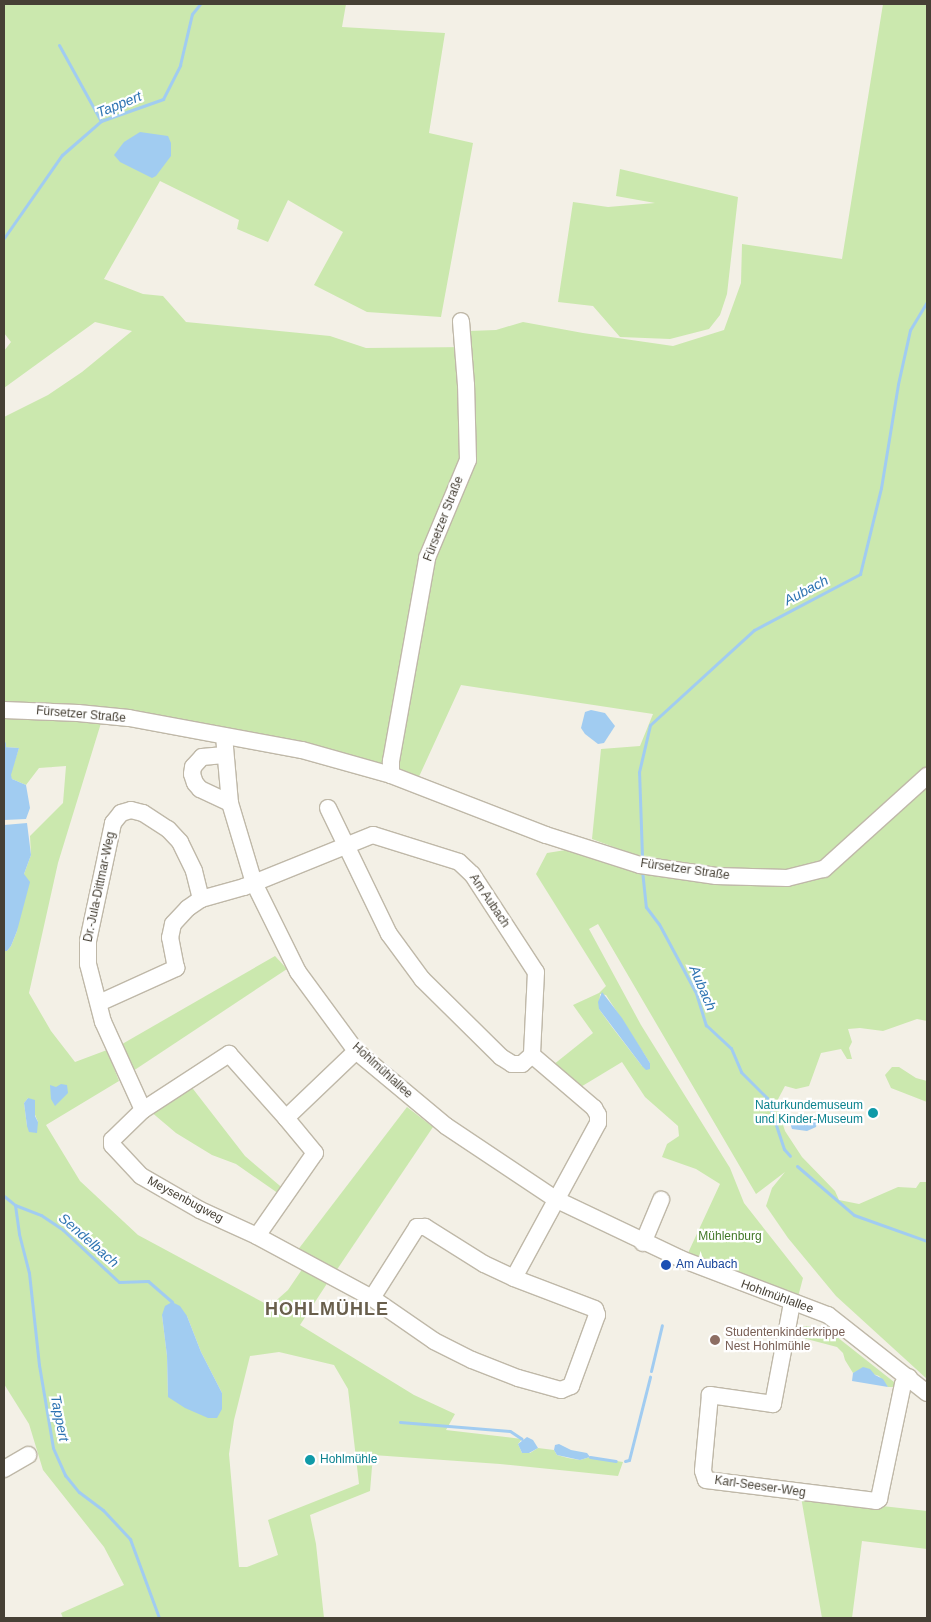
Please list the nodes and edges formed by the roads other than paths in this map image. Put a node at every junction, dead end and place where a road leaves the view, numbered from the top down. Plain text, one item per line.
1 (461, 322) dead end
2 (4, 710) edge
3 (224, 736) junction
4 (224, 755) junction
5 (390, 776) junction
6 (927, 776) edge
7 (230, 803) junction
8 (328, 808) dead end
9 (346, 846) junction
10 (254, 883) junction
11 (201, 899) junction
12 (99, 1003) junction
13 (356, 1051) junction
14 (532, 1055) junction
15 (143, 1110) junction
16 (286, 1118) junction
17 (557, 1200) junction
18 (661, 1200) dead end
19 (257, 1236) junction
20 (643, 1243) junction
21 (514, 1278) junction
22 (372, 1298) junction
23 (792, 1303) junction
24 (908, 1377) junction
25 (927, 1393) edge
26 (28, 1455) dead end
27 (4, 1469) edge

1 - 5 street, Fürsetzer Straße
2 - 3 street, Fürsetzer Straße
3 - 4 street, Hohlmühlallee
3 - 5 street, Fürsetzer Straße
4 - 7 street, Hohlmühlallee
4 - 7 street
5 - 6 street, Fürsetzer Straße
7 - 10 street, Hohlmühlallee
8 - 9 street
9 - 10 street, Am Aubach
9 - 14 street
9 - 14 street, Am Aubach
10 - 11 street
10 - 13 street, Hohlmühlallee
11 - 12 street
11 - 12 street, Dr.-Jula-Dittmar-Weg
12 - 15 street, Dr.-Jula-Dittmar-Weg
13 - 16 street
13 - 17 street, Hohlmühlallee
14 - 17 street
15 - 16 street, Meysenbugweg
15 - 19 street, Meysenbugweg
16 - 19 street, Meysenbugweg
17 - 20 street, Hohlmühlallee
17 - 21 street
18 - 20 street
19 - 22 street, Meysenbugweg
20 - 23 street, Hohlmühlallee
21 - 22 street
21 - 22 street, Meysenbugweg
23 - 24 street, Hohlmühlallee
23 - 24 street, Karl-Seeser-Weg
24 - 25 street, Hohlmühlallee
26 - 27 street

